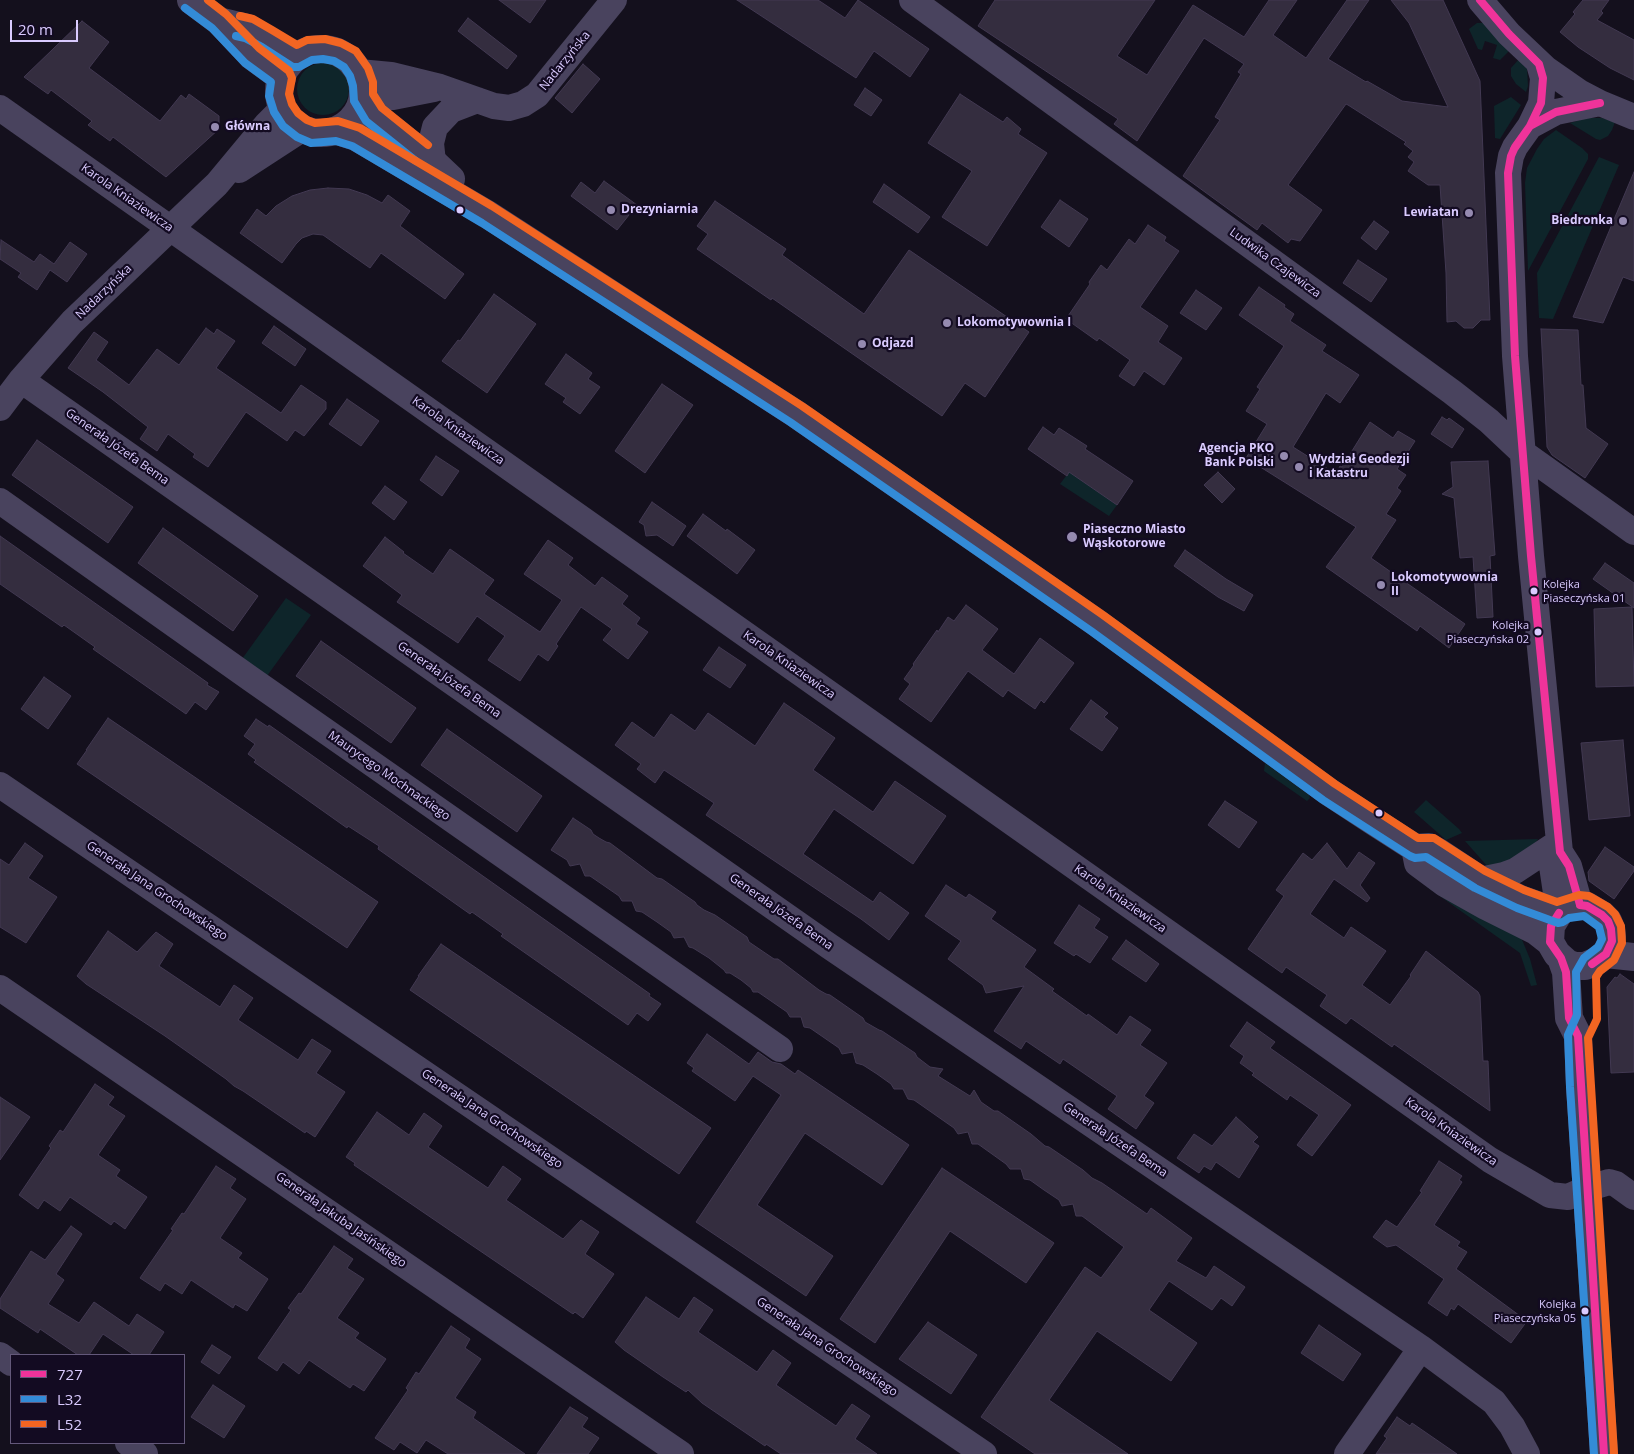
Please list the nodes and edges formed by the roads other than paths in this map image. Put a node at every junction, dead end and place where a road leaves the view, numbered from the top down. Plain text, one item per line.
1 (191, 0) edge
2 (614, 0) edge
3 (912, 0) edge
4 (1480, 0) edge
5 (1539, 64) junction
6 (289, 67) junction
7 (361, 85) junction
8 (477, 100) junction
9 (1600, 103) junction
10 (0, 108) edge
11 (283, 108) junction
12 (1634, 118) edge
13 (1530, 126) junction
14 (302, 129) junction
15 (337, 131) junction
16 (433, 162) junction
17 (217, 184) junction
18 (487, 214) junction
19 (170, 228) junction
20 (21, 380) junction
21 (0, 408) edge
22 (1522, 452) junction
23 (0, 501) edge
24 (1634, 532) edge
25 (0, 785) edge
26 (1559, 847) junction
27 (1415, 848) junction
28 (1480, 880) junction
29 (1569, 909) junction
30 (1611, 946) edge
31 (1556, 950) junction
32 (1634, 957) edge
33 (0, 988) edge
34 (1578, 1036) junction
35 (780, 1049) dead end
36 (1586, 1189) junction
37 (1634, 1197) edge
38 (1421, 1348) junction
39 (130, 1444) edge
40 (145, 1454) edge
41 (681, 1454) edge
42 (984, 1454) edge
43 (1348, 1454) edge
44 (1527, 1454) edge
45 (1604, 1454) edge

1 - 6 street
2 - 8 street, Nadarzyńska
3 - 22 street, Ludwika Czajewicza
4 - 5 street
5 - 9 street
5 - 13 street
6 - 7 street
6 - 11 street
7 - 8 street, Nadarzyńska
7 - 15 street
7 - 16 street
8 - 16 street
9 - 12 street
9 - 13 street
10 - 19 street, Karola Kniaziewicza
11 - 14 street
11 - 17 street, Nadarzyńska
13 - 22 street
14 - 15 street
14 - 17 street, Nadarzyńska
15 - 18 street
16 - 18 street
17 - 19 street, Nadarzyńska
18 - 27 street
19 - 20 street, Nadarzyńska
19 - 36 street, Karola Kniaziewicza
20 - 21 street, Nadarzyńska
20 - 38 street, Generała Józefa Bema
22 - 24 street, Ludwika Czajewicza
22 - 26 street
23 - 35 street, Maurycego Mochnackiego
25 - 42 street, Generała Jana Grochowskiego
26 - 28 street
26 - 29 street
27 - 28 street
27 - 31 street
28 - 29 street
29 - 30 street
29 - 31 street
30 - 31 street
30 - 32 street
30 - 34 street
31 - 34 street
33 - 41 street, Generała Jakuba Jasińskiego
34 - 36 street
36 - 37 street, Karola Kniaziewicza
36 - 45 street
38 - 43 street
38 - 44 street, Generała Józefa Bema
39 - 40 street

